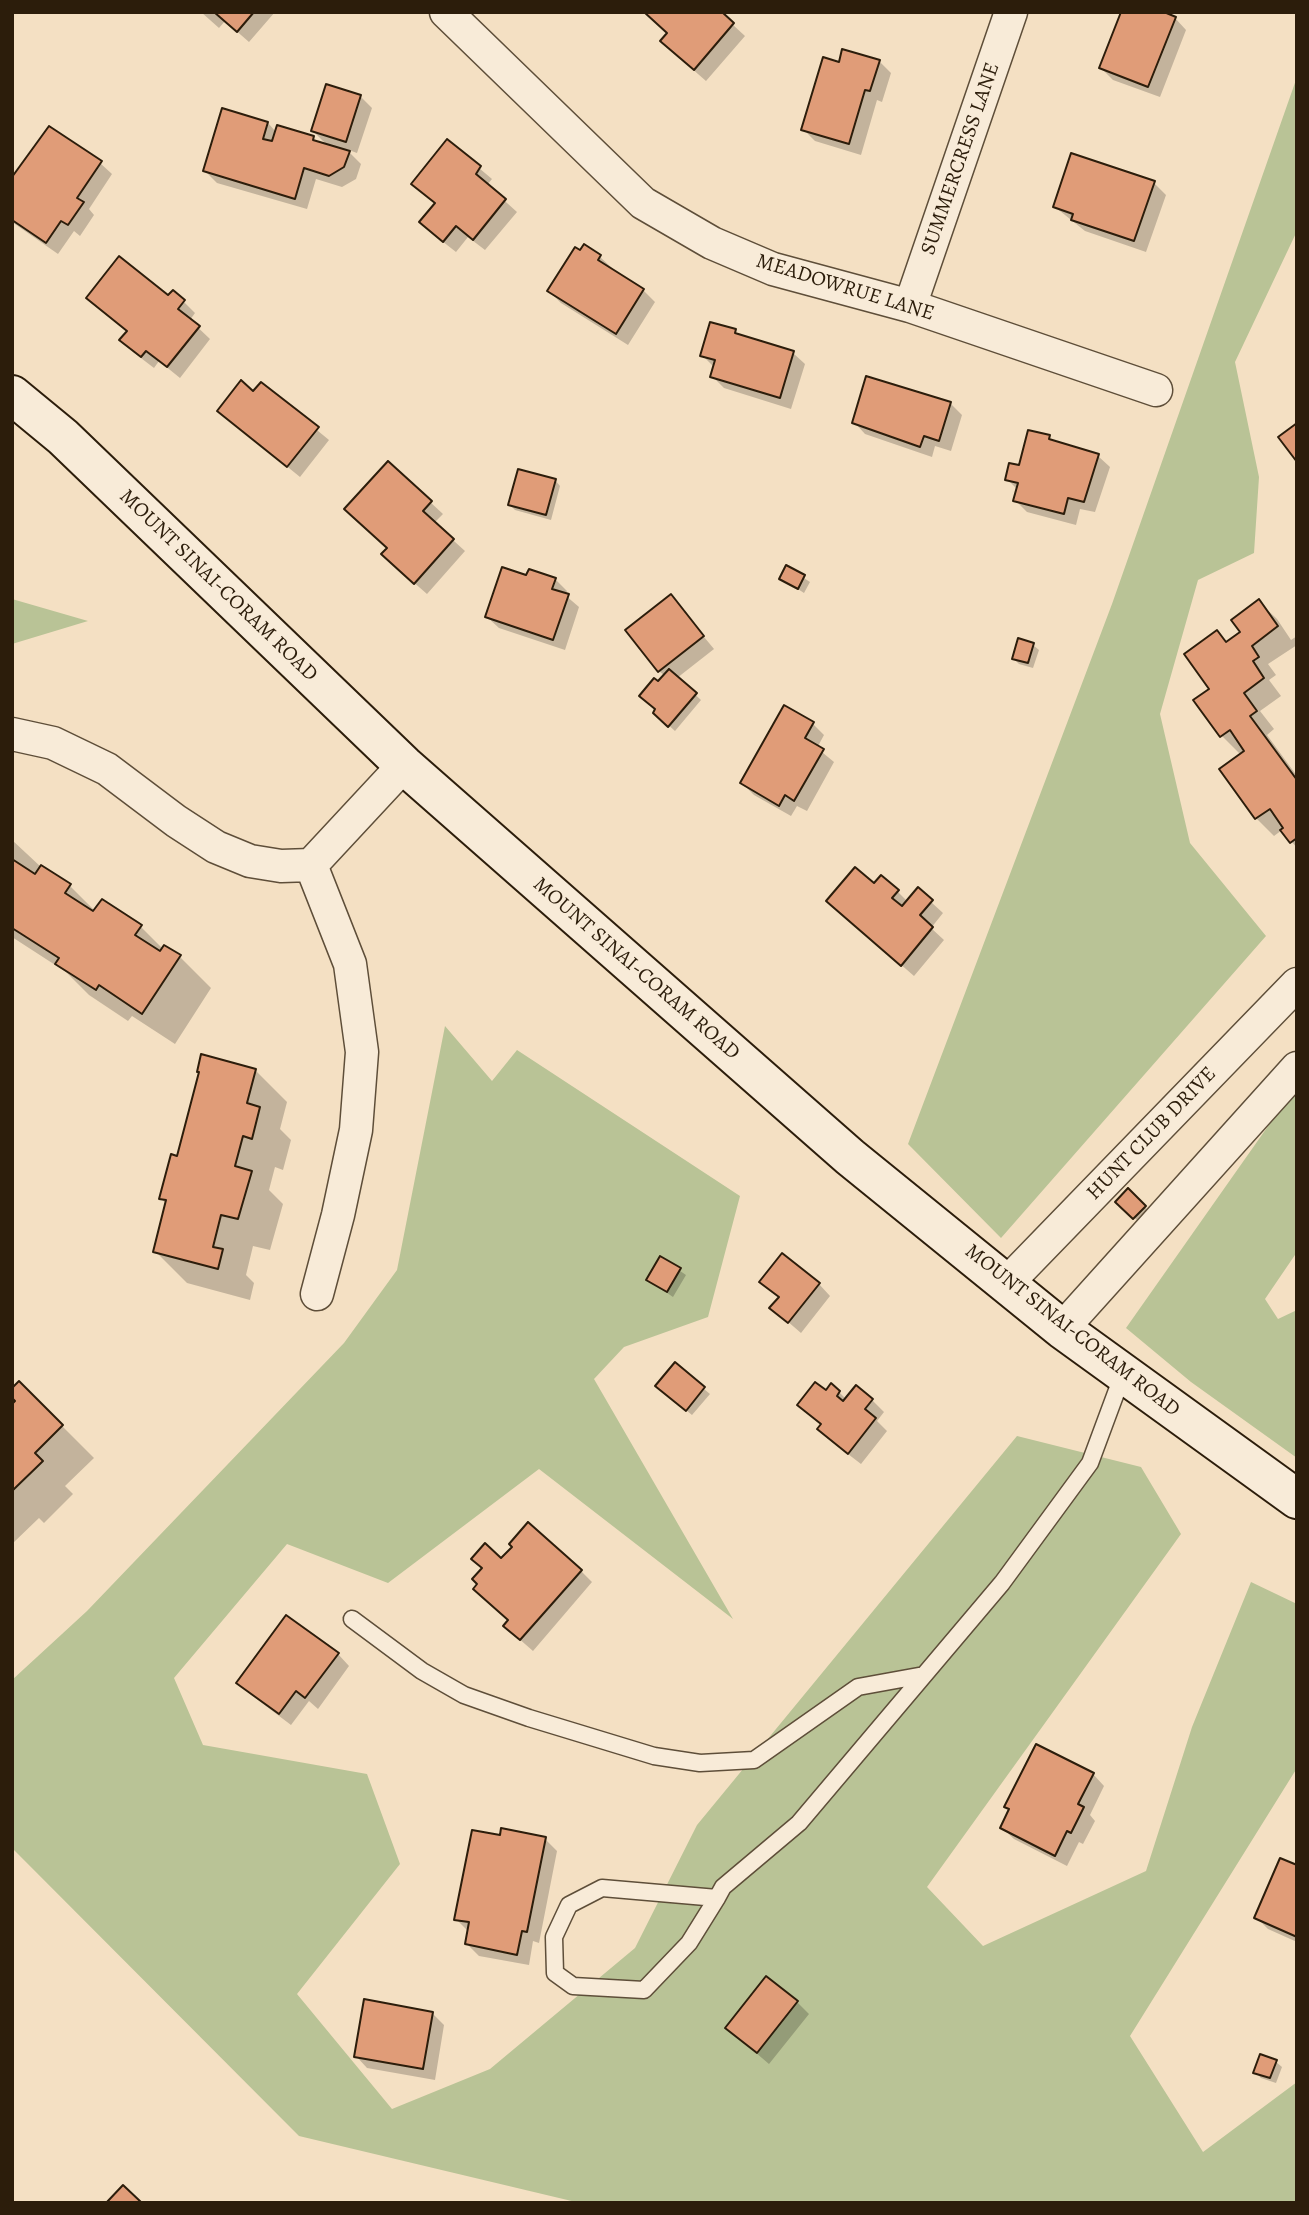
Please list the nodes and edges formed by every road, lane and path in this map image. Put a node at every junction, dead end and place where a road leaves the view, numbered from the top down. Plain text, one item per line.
1 (446, 12) edge
2 (1011, 12) edge
3 (910, 306) junction
4 (1156, 390) dead end
5 (12, 395) edge
6 (12, 734) edge
7 (404, 765) junction
8 (311, 865) junction
9 (1297, 984) edge
10 (1297, 1068) edge
11 (1007, 1283) junction
12 (317, 1294) dead end
13 (1062, 1329) junction
14 (1123, 1374) junction
15 (1297, 1499) edge
16 (352, 1619) dead end
17 (924, 1675) junction
18 (717, 1898) junction

1 - 3 street, MEADOWRUE LANE
2 - 3 street, SUMMERCRESS LANE
3 - 4 street, MEADOWRUE LANE
5 - 7 main road, MOUNT SINAI-CORAM ROAD
6 - 8 street
7 - 8 street
7 - 11 main road, MOUNT SINAI-CORAM ROAD
8 - 12 street
9 - 11 street, HUNT CLUB DRIVE
10 - 13 street
11 - 13 main road, MOUNT SINAI-CORAM ROAD
13 - 14 main road, MOUNT SINAI-CORAM ROAD
14 - 15 main road, MOUNT SINAI-CORAM ROAD
14 - 17 lane
16 - 17 lane
17 - 18 lane
18 - 18 lane

